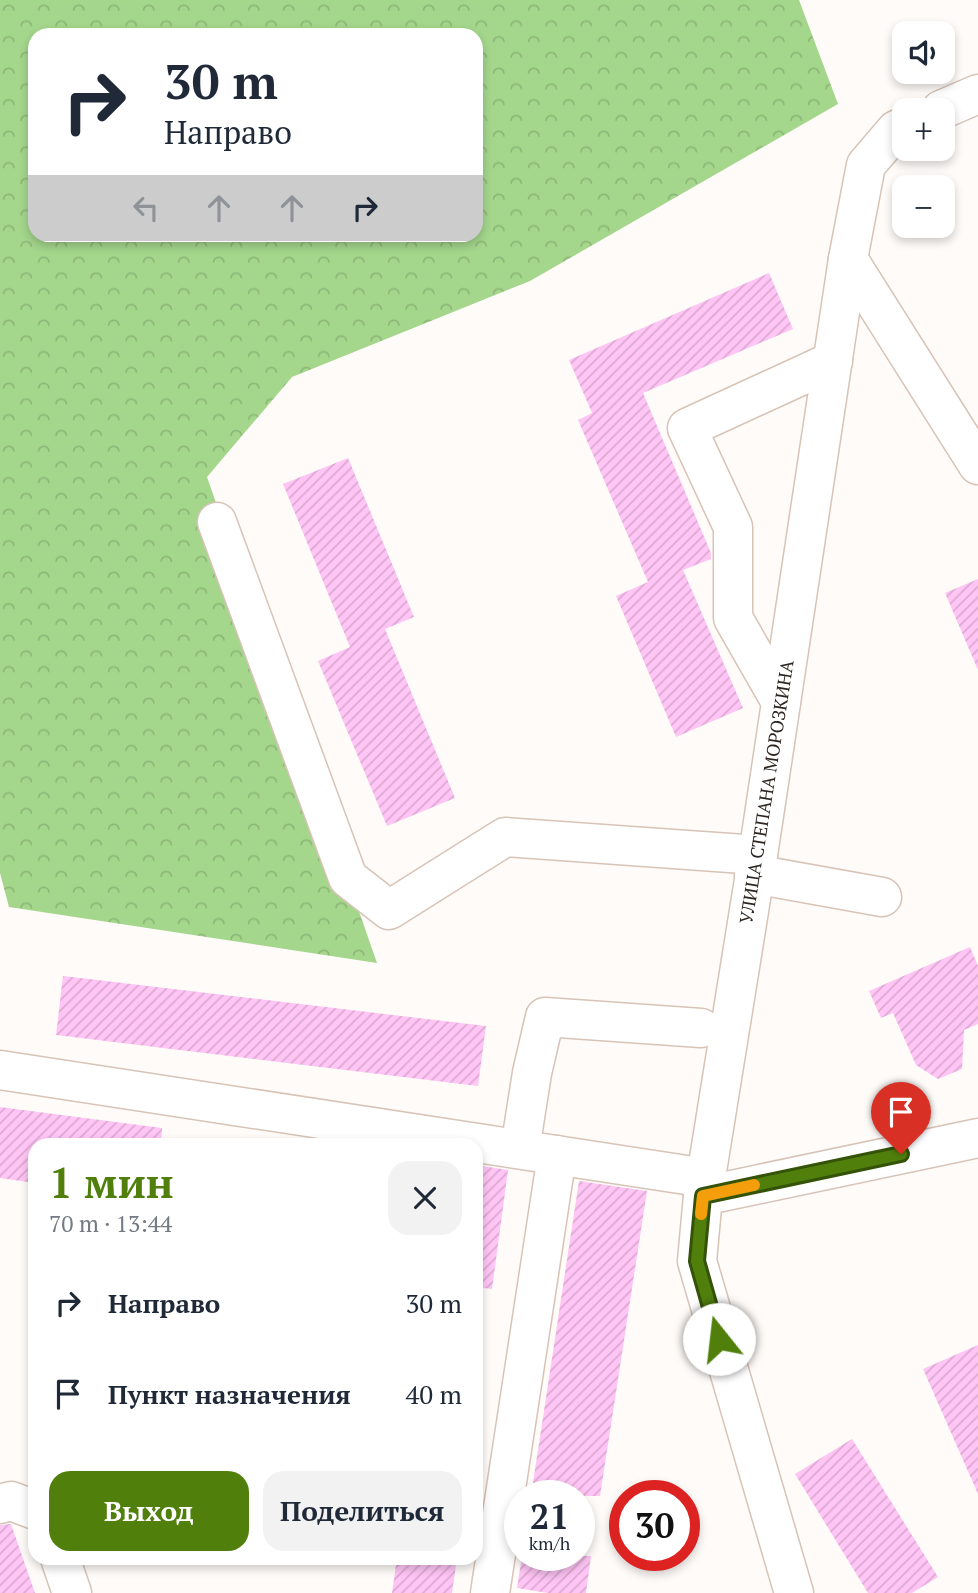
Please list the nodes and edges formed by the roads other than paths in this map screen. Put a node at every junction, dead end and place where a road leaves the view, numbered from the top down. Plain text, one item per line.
1 (976, 78) edge
2 (954, 98) edge
3 (892, 135) edge
4 (848, 259) junction
5 (832, 361) junction
6 (978, 465) edge
7 (217, 523) dead end
8 (781, 702) junction
9 (756, 864) junction
10 (882, 897) dead end
11 (701, 1028) dead end
12 (0, 1070) edge
13 (446, 1138) edge
14 (978, 1138) edge
15 (483, 1144) edge
16 (538, 1152) junction
17 (704, 1187) junction
18 (0, 1503) edge
19 (28, 1507) edge
20 (62, 1565) edge
21 (72, 1593) edge
22 (490, 1593) edge
23 (794, 1593) edge

1 - 2 street
3 - 4 street, УЛИЦА СТЕПАНА МОРОЗКИНА
4 - 5 street, УЛИЦА СТЕПАНА МОРОЗКИНА
4 - 6 street
5 - 8 street, УЛИЦА СТЕПАНА МОРОЗКИНА
5 - 8 street
7 - 9 street
8 - 9 street, УЛИЦА СТЕПАНА МОРОЗКИНА
9 - 10 street
9 - 17 street, УЛИЦА СТЕПАНА МОРОЗКИНА
11 - 16 street
12 - 13 street
14 - 17 street
15 - 16 street
16 - 17 street
16 - 22 street
17 - 23 street, УЛИЦА СТЕПАНА МОРОЗКИНА
18 - 19 street
20 - 21 street

